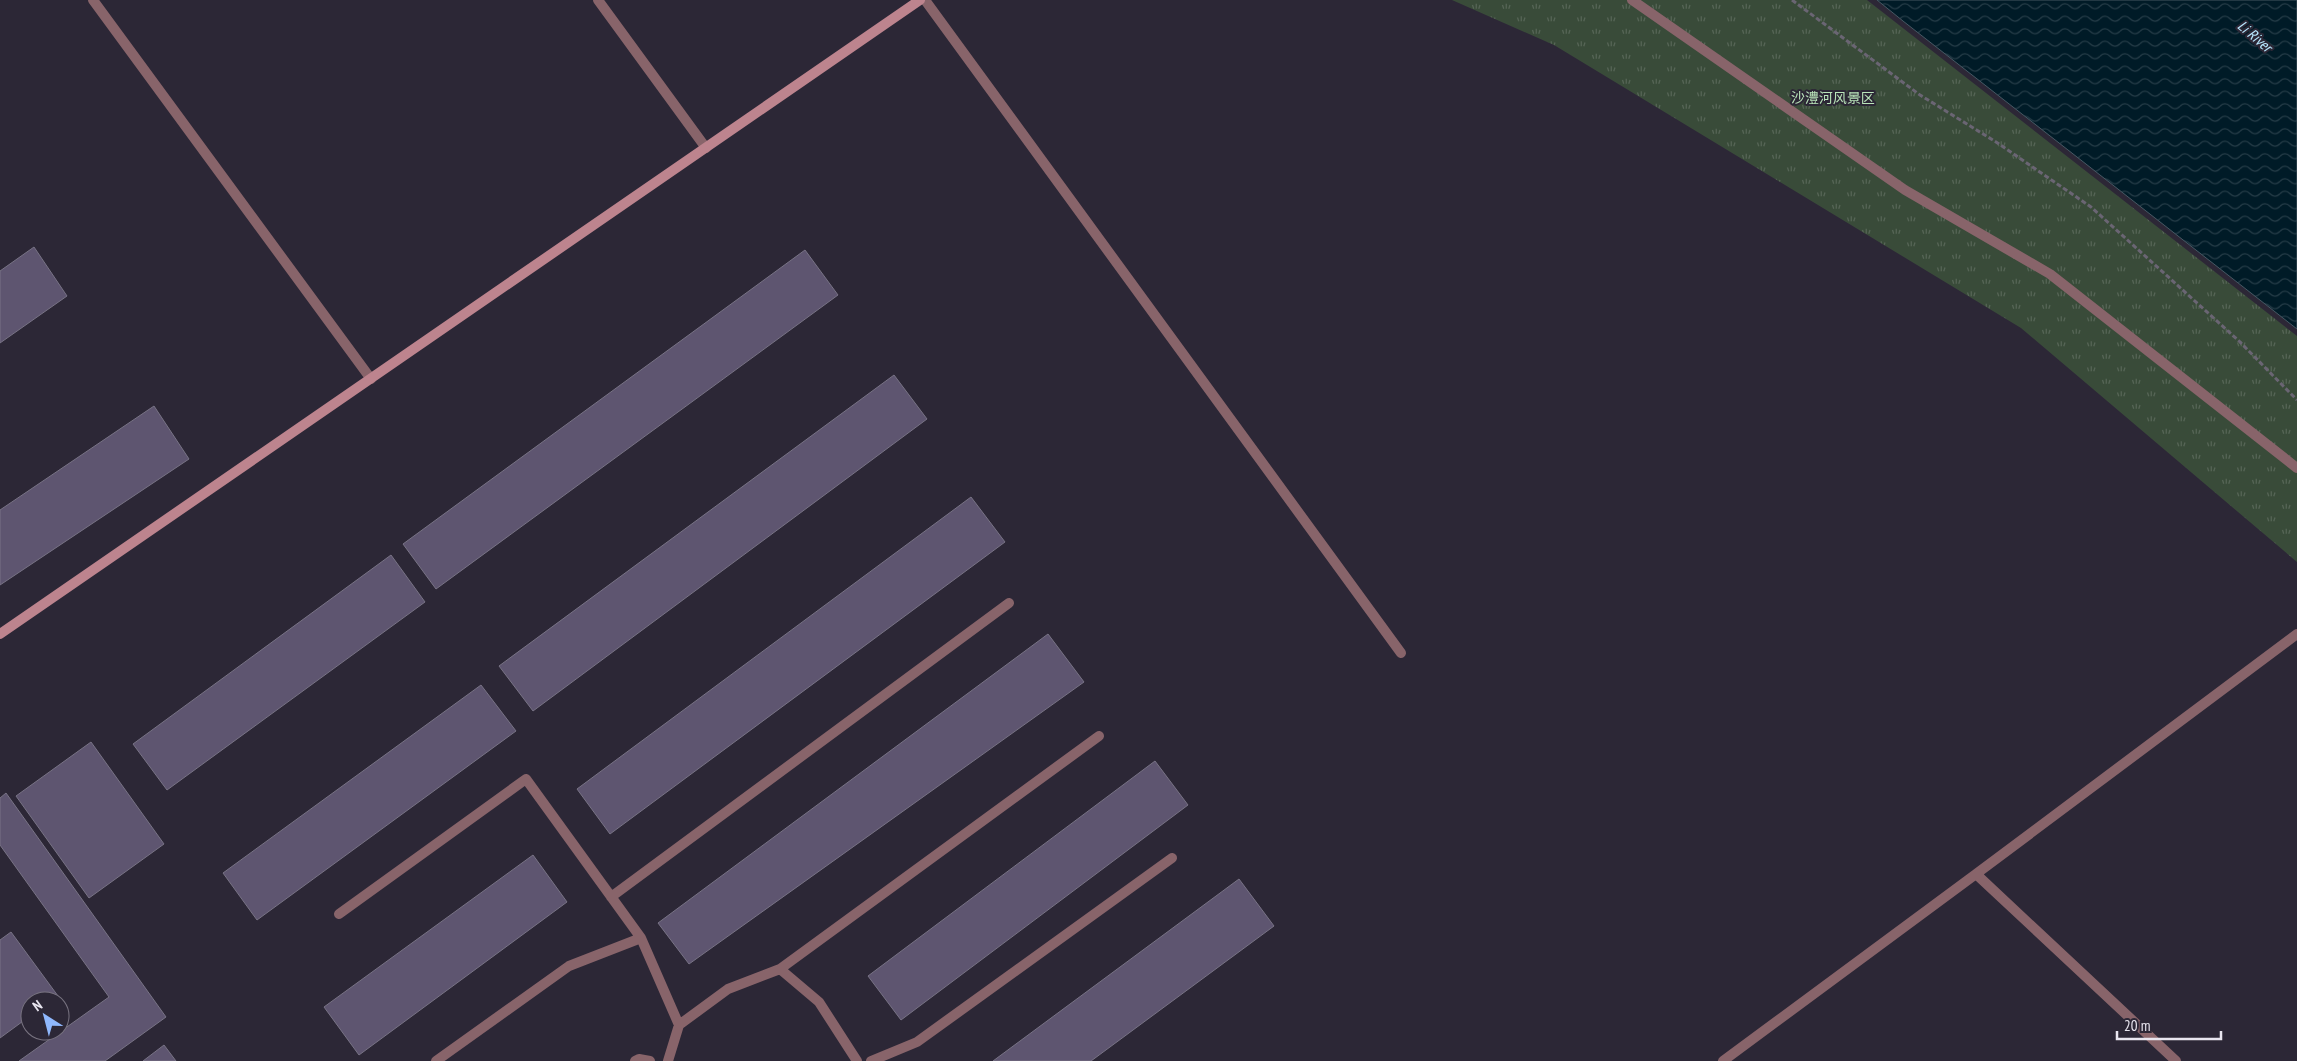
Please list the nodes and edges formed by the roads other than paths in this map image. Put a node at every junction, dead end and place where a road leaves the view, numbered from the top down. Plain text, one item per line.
1 (93, 0) edge
2 (598, 0) edge
3 (920, 0) edge
4 (925, 0) edge
5 (1632, 0) edge
6 (706, 148) junction
7 (371, 379) junction
8 (2297, 468) edge
9 (1009, 603) dead end
10 (0, 634) edge
11 (2297, 634) edge
12 (1401, 653) dead end
13 (1099, 736) dead end
14 (1172, 858) dead end
15 (1976, 874) junction
16 (611, 897) junction
17 (339, 914) dead end
18 (640, 938) junction
19 (780, 969) junction
20 (679, 1025) junction
21 (436, 1061) edge
22 (635, 1061) edge
23 (650, 1061) edge
24 (668, 1061) edge
25 (857, 1061) edge
26 (871, 1061) edge
27 (1723, 1061) edge
28 (2176, 1061) edge

1 - 7 street
2 - 6 street
3 - 6 street
4 - 12 street
5 - 8 street
6 - 7 street
7 - 10 street
9 - 16 street
11 - 15 street
13 - 19 street
14 - 26 street
15 - 27 street
15 - 28 street
16 - 17 street
16 - 18 street
18 - 20 street
18 - 21 street
19 - 20 street
19 - 25 street
20 - 24 street
22 - 23 street

